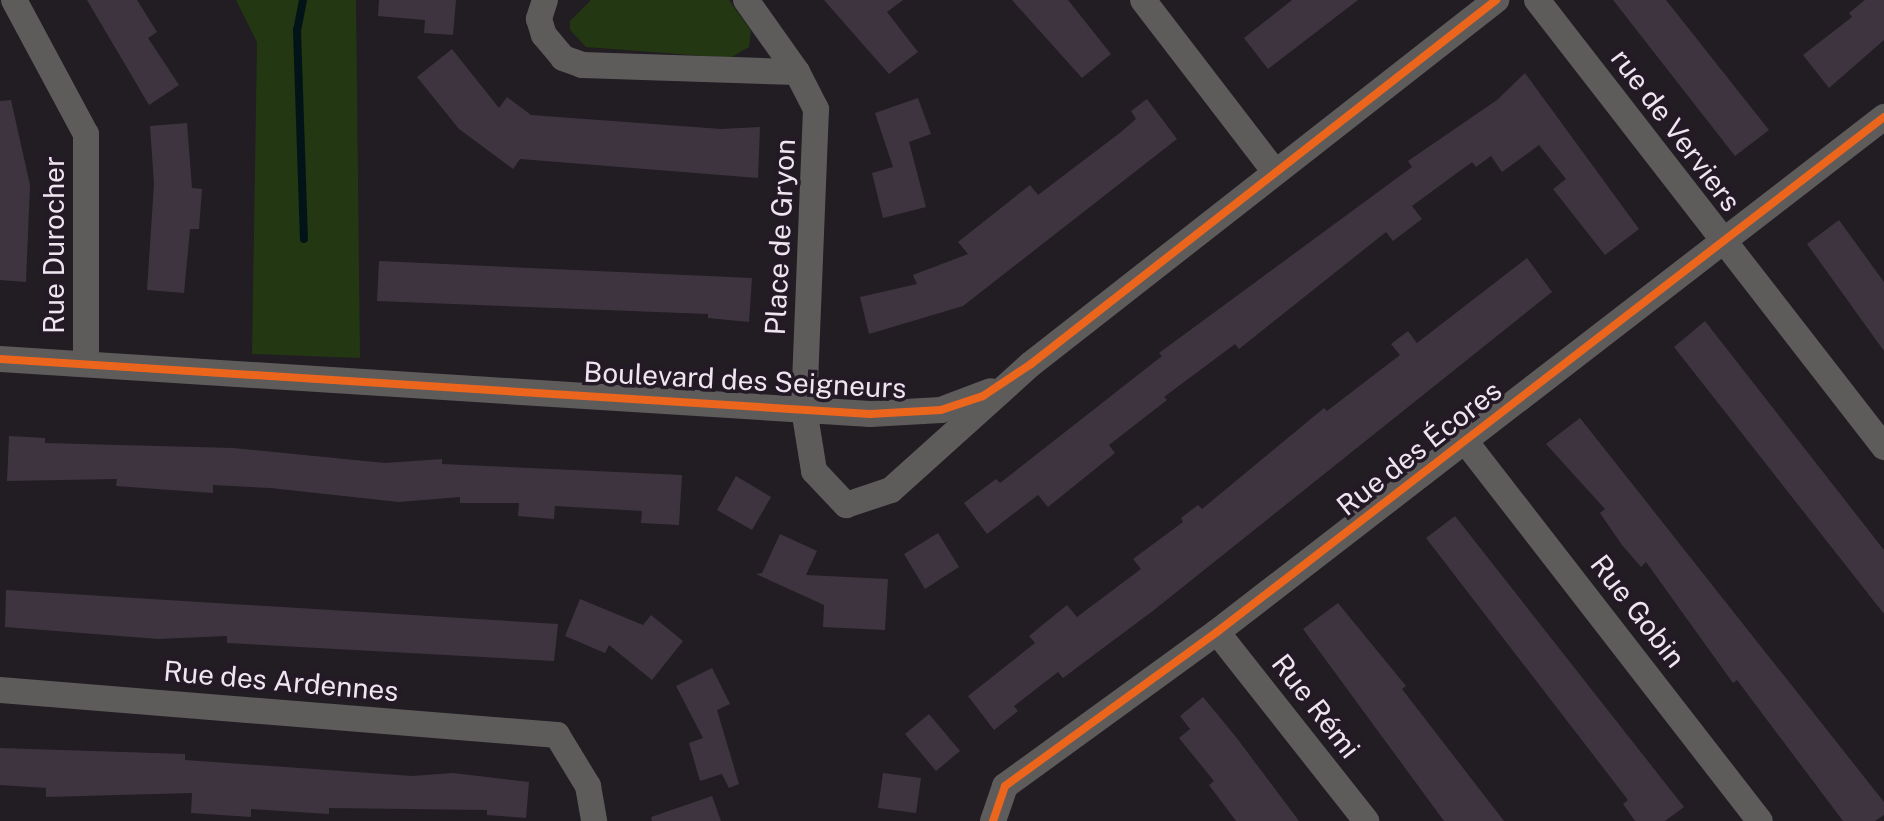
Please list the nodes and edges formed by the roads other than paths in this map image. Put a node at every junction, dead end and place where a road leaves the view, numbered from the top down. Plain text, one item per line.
1 (14, 0) edge
2 (545, 0) edge
3 (746, 0) edge
4 (1143, 0) edge
5 (1496, 0) edge
6 (1537, 0) edge
7 (797, 72) junction
8 (1884, 117) edge
9 (1275, 172) junction
10 (1722, 244) junction
11 (0, 359) edge
12 (86, 364) junction
13 (1031, 364) junction
14 (804, 409) junction
15 (1465, 441) junction
16 (1884, 447) edge
17 (1217, 632) junction
18 (0, 690) edge
19 (594, 821) edge
20 (993, 821) edge
21 (1366, 821) edge
22 (1760, 821) edge

1 - 12 street, Rue Durocher
2 - 7 street
3 - 7 street, Place de Gryon
4 - 9 street
5 - 9 street, Boulevard des Seigneurs
6 - 10 street, rue de Verviers
7 - 14 street, Place de Gryon
8 - 10 street, Rue des Écores
9 - 13 street, Boulevard des Seigneurs
10 - 15 street, Rue des Écores
10 - 16 street, rue de Verviers
11 - 12 street, Boulevard des Seigneurs
12 - 14 street, Boulevard des Seigneurs
13 - 14 street, Boulevard des Seigneurs
13 - 14 street, Boulevard des Seigneurs
15 - 17 street, Rue des Écores
15 - 22 street, Rue Gobin
17 - 20 street, Rue des Écores
17 - 21 street, Rue Rémi
18 - 19 street, Rue des Ardennes

